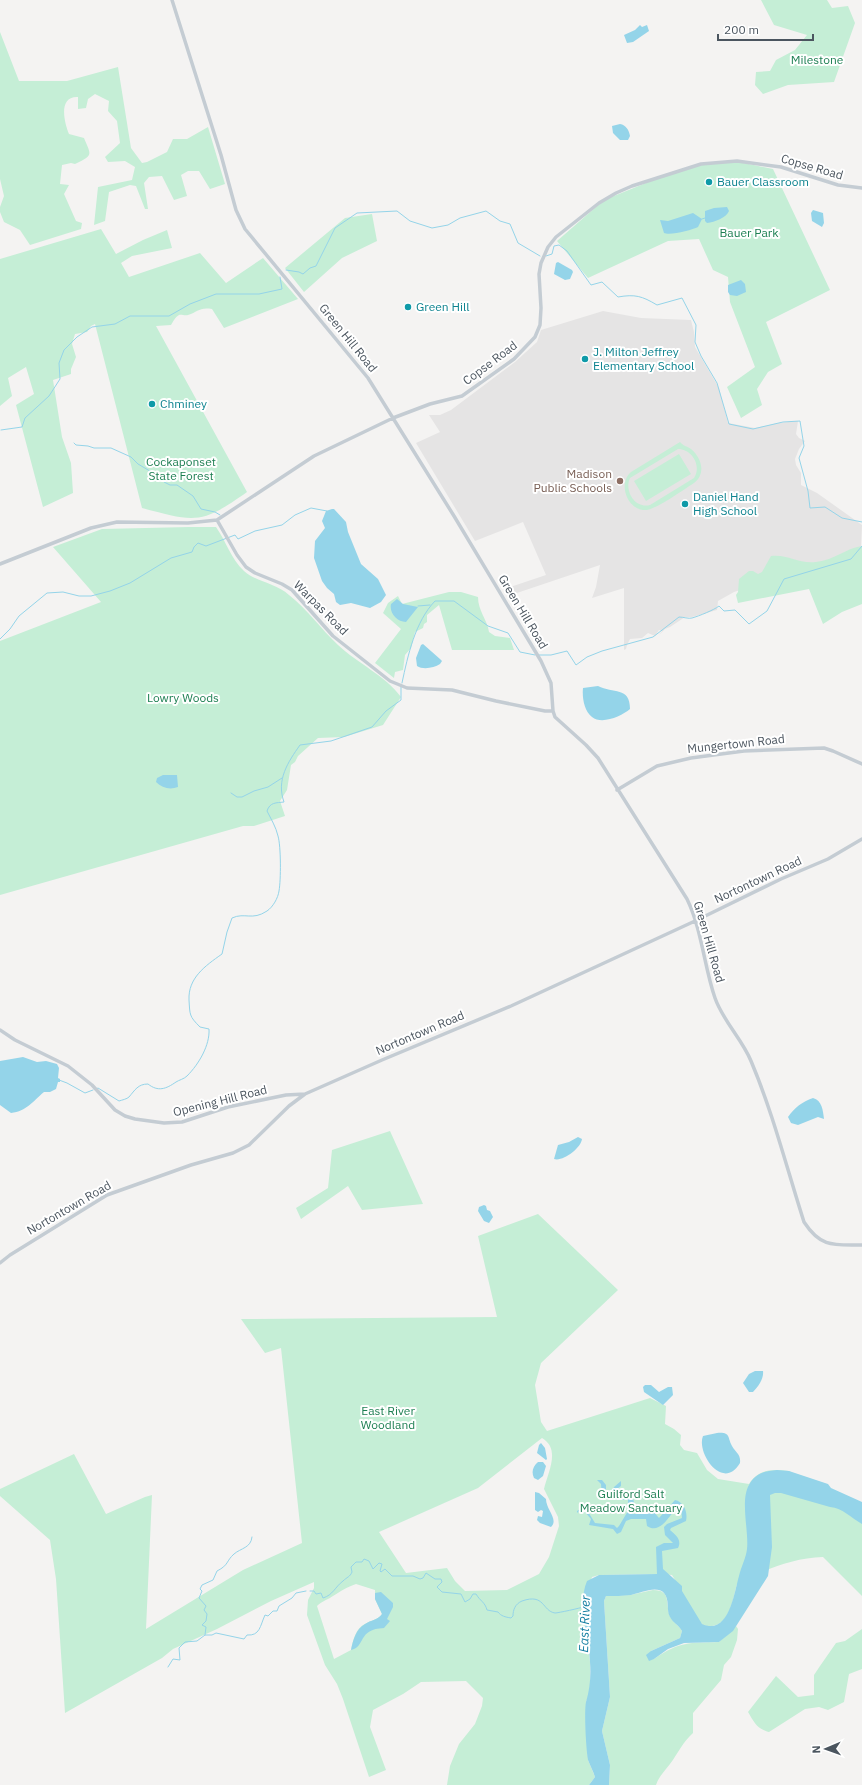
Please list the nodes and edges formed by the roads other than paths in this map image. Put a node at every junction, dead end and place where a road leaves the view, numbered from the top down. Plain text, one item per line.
1 (172, 0) edge
2 (862, 188) edge
3 (393, 418) junction
4 (217, 520) junction
5 (0, 564) edge
6 (553, 710) junction
7 (862, 764) edge
8 (617, 790) junction
9 (862, 839) edge
10 (695, 921) junction
11 (0, 1030) edge
12 (305, 1094) junction
13 (862, 1244) edge
14 (0, 1263) edge

1 - 3 street, Green Hill Road
2 - 3 street, Copse Road
3 - 4 street, Copse Road
3 - 6 street, Green Hill Road
4 - 5 street
4 - 6 street, Warpas Road
6 - 8 street, Green Hill Road
7 - 8 street, Mungertown Road
8 - 10 street, Green Hill Road
9 - 10 street, Nortontown Road
10 - 12 street, Nortontown Road
10 - 13 street, Green Hill Road
11 - 12 street, Opening Hill Road
12 - 14 street, Nortontown Road

